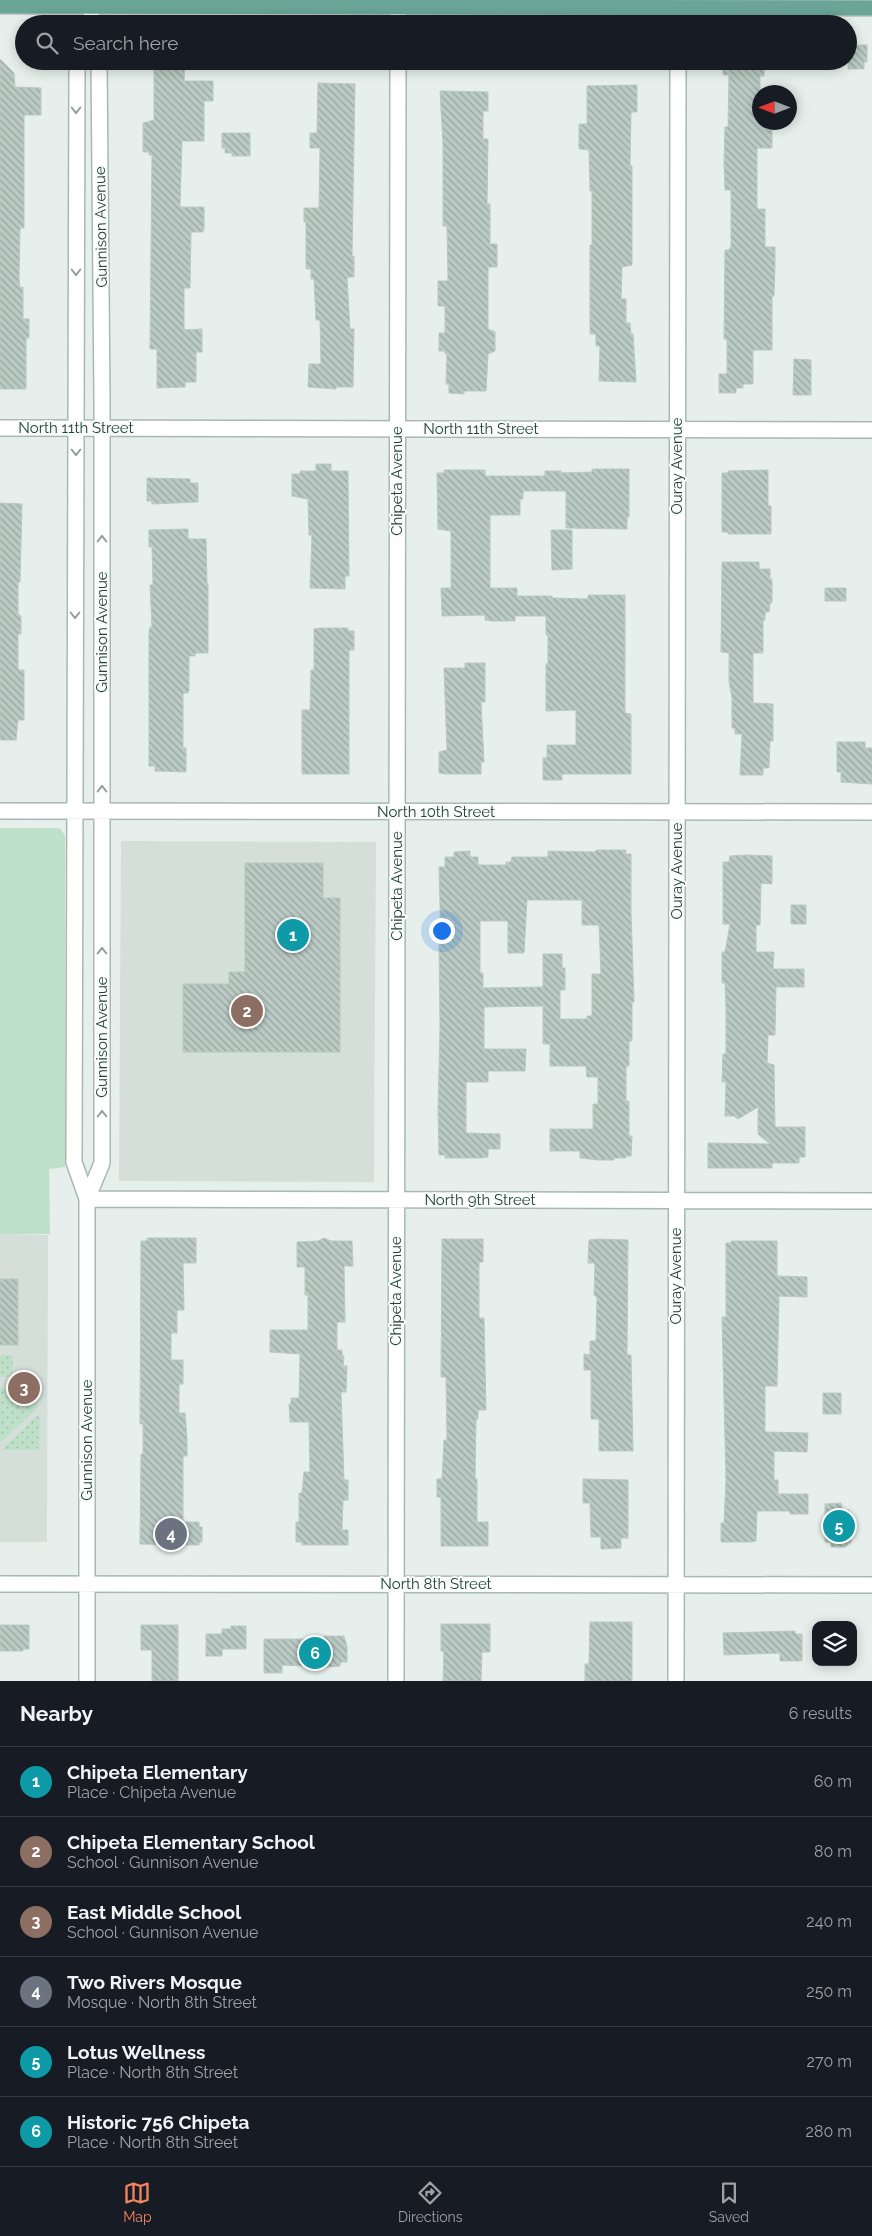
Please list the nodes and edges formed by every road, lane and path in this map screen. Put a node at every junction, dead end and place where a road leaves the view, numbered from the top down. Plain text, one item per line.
1 (89, 3) edge
2 (398, 3) edge
3 (678, 4) edge
4 (0, 6) edge
5 (872, 8) edge
6 (77, 70) edge
7 (99, 70) edge
8 (398, 70) edge
9 (678, 70) edge
10 (0, 428) edge
11 (76, 428) junction
12 (102, 428) junction
13 (397, 429) junction
14 (678, 429) junction
15 (872, 430) edge
16 (0, 811) edge
17 (75, 811) junction
18 (102, 811) junction
19 (397, 811) junction
20 (677, 812) junction
21 (872, 812) edge
22 (87, 1199) junction
23 (396, 1199) junction
24 (676, 1200) junction
25 (872, 1201) edge
26 (0, 1584) edge
27 (396, 1584) junction
28 (87, 1585) junction
29 (676, 1585) junction
30 (872, 1585) edge
31 (87, 1681) edge
32 (396, 1681) edge
33 (676, 1681) edge

1 - 2 main road
1 - 4 main road
2 - 3 main road
3 - 5 main road
6 -> 11 street, Gunnison Avenue
7 - 12 street, Gunnison Avenue
8 - 13 street, Chipeta Avenue
9 - 14 street, Ouray Avenue
10 - 11 street, North 11th Street
11 - 12 street, North 11th Street
11 -> 17 street, Gunnison Avenue
12 - 13 street, North 11th Street
18 -> 12 street, Gunnison Avenue
13 - 14 street, North 11th Street
13 - 19 street, Chipeta Avenue
14 - 15 street, North 11th Street
14 - 20 street, Ouray Avenue
16 - 17 street, North 10th Street
17 - 18 street, North 10th Street
17 - 22 street, Gunnison Avenue
18 - 19 street, North 10th Street
22 -> 18 street, Gunnison Avenue
19 - 20 street, North 10th Street
19 - 23 street, Chipeta Avenue
20 - 21 street, North 10th Street
20 - 24 street, Ouray Avenue
22 - 23 street, North 9th Street
22 - 28 street, Gunnison Avenue
23 - 24 street, North 9th Street
23 - 27 street, Chipeta Avenue
24 - 25 street, North 9th Street
24 - 29 street, Ouray Avenue
26 - 28 street, North 8th Street
27 - 28 street, North 8th Street
27 - 29 street, North 8th Street
27 - 32 street, Chipeta Avenue
28 - 31 street, Gunnison Avenue
29 - 30 street, North 8th Street
29 - 33 street, Ouray Avenue

